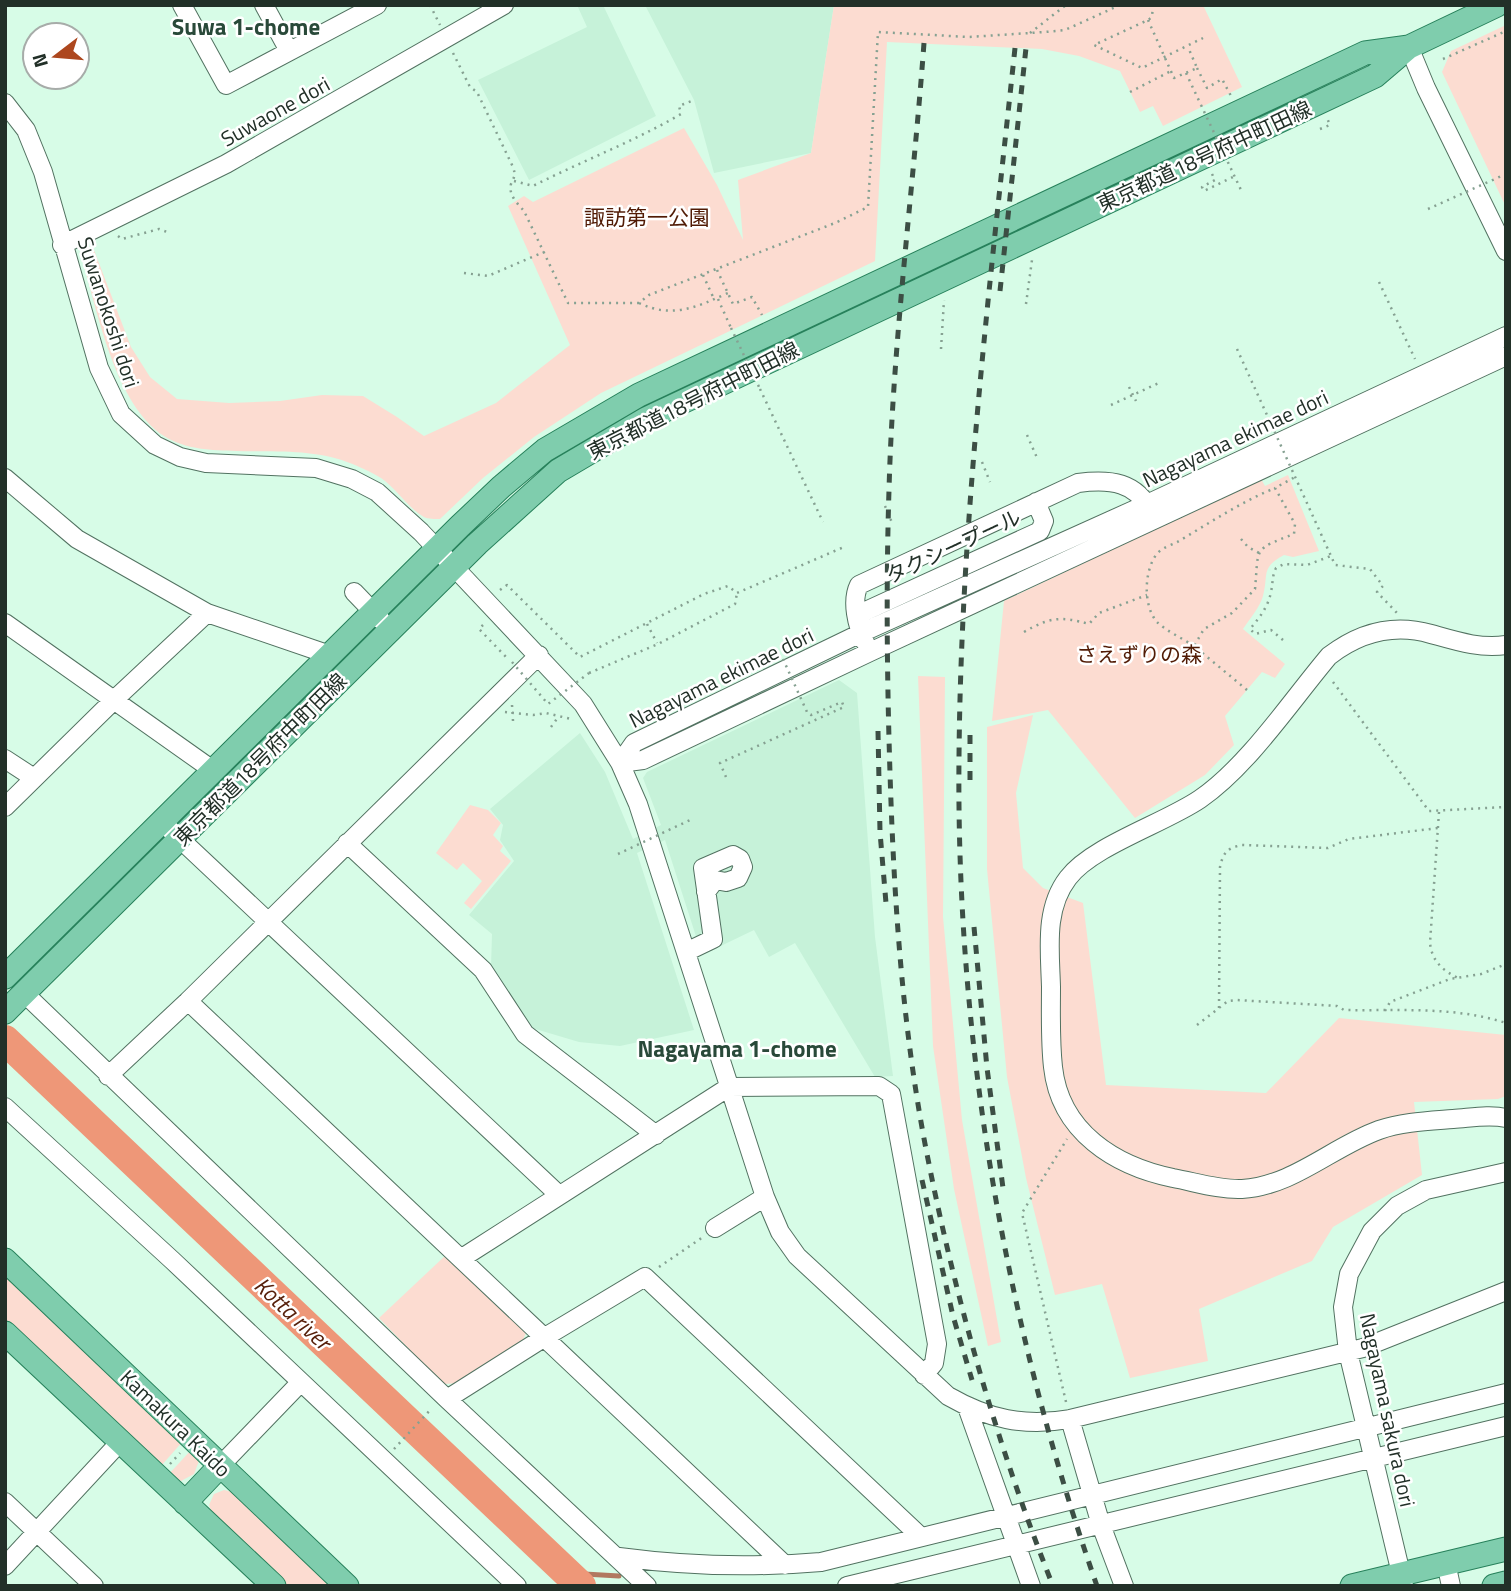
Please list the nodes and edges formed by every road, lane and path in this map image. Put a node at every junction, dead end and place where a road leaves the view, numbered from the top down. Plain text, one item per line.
1 (182, 5) edge
2 (264, 5) edge
3 (377, 5) edge
4 (504, 5) edge
5 (1066, 5) edge
6 (1120, 5) edge
7 (1153, 5) edge
8 (1497, 5) edge
9 (350, 11) edge
10 (1148, 20) junction
11 (1506, 31) edge
12 (1030, 33) junction
13 (446, 38) junction
14 (1203, 38) dead end
15 (1188, 47) junction
16 (1409, 47) junction
17 (289, 51) junction
18 (1164, 57) junction
19 (1443, 59) dead end
20 (1197, 68) junction
21 (1171, 71) junction
22 (1186, 73) junction
23 (1130, 92) dead end
24 (694, 100) dead end
25 (1234, 101) dead end
26 (5, 103) edge
27 (1327, 118) dead end
28 (1320, 129) dead end
29 (1506, 174) edge
30 (1235, 176) junction
31 (1215, 180) dead end
32 (514, 181) junction
33 (1241, 190) dead end
34 (1428, 209) dead end
35 (167, 232) dead end
36 (117, 236) dead end
37 (62, 245) junction
38 (1034, 250) dead end
39 (1506, 251) edge
40 (544, 252) junction
41 (717, 270) junction
42 (464, 273) dead end
43 (703, 275) junction
44 (1379, 282) dead end
45 (944, 291) dead end
46 (728, 293) junction
47 (716, 299) junction
48 (639, 303) junction
49 (1026, 304) dead end
50 (766, 321) dead end
51 (1506, 336) edge
52 (941, 349) dead end
53 (1237, 349) dead end
54 (1506, 356) edge
55 (1418, 366) dead end
56 (1161, 382) dead end
57 (1129, 387) dead end
58 (1133, 395) junction
59 (1136, 401) dead end
60 (1111, 405) dead end
61 (1270, 423) junction
62 (1265, 431) dead end
63 (1027, 435) dead end
64 (1038, 460) dead end
65 (982, 462) dead end
66 (1295, 477) junction
67 (5, 478) edge
68 (990, 482) dead end
69 (1275, 488) junction
70 (1036, 502) junction
71 (885, 506) dead end
72 (1151, 512) junction
73 (823, 522) dead end
74 (893, 524) dead end
75 (1241, 539) dead end
76 (844, 547) dead end
77 (437, 549) junction
78 (1259, 553) junction
79 (1331, 556) junction
80 (454, 567) junction
81 (354, 592) dead end
82 (498, 593) dead end
83 (737, 593) junction
84 (1147, 595) junction
85 (374, 612) junction
86 (207, 613) junction
87 (857, 615) junction
88 (5, 623) edge
89 (647, 624) junction
90 (483, 625) dead end
91 (391, 630) junction
92 (1414, 631) junction
93 (1024, 632) dead end
94 (861, 633) junction
95 (1283, 640) dead end
96 (657, 644) junction
97 (1506, 645) edge
98 (1194, 646) junction
99 (870, 652) junction
100 (330, 655) junction
101 (539, 655) junction
102 (783, 659) dead end
103 (1333, 682) dead end
104 (1247, 690) dead end
105 (115, 699) junction
106 (726, 699) junction
107 (512, 708) dead end
108 (496, 711) dead end
109 (807, 712) junction
110 (512, 713) junction
111 (559, 716) junction
112 (734, 717) junction
113 (571, 719) dead end
114 (513, 721) dead end
115 (812, 722) junction
116 (551, 727) dead end
117 (5, 759) edge
118 (620, 763) junction
119 (214, 771) junction
120 (726, 777) dead end
121 (34, 778) junction
122 (5, 807) edge
123 (1506, 807) edge
124 (1439, 811) junction
125 (690, 820) dead end
126 (162, 822) junction
127 (1438, 828) junction
128 (180, 839) junction
129 (347, 843) junction
130 (618, 854) dead end
131 (706, 892) dead end
132 (267, 922) junction
133 (686, 951) junction
134 (1506, 964) edge
135 (5, 977) edge
136 (1458, 978) junction
137 (188, 1001) junction
138 (14, 1003) edge
139 (1219, 1007) junction
140 (1385, 1011) junction
141 (1506, 1023) edge
142 (1197, 1025) dead end
143 (108, 1076) junction
144 (729, 1087) junction
145 (5, 1107) edge
146 (1506, 1118) edge
147 (1076, 1124) junction
148 (656, 1135) junction
149 (1506, 1172) edge
150 (559, 1195) junction
151 (765, 1197) junction
152 (715, 1228) joint
153 (462, 1258) junction
154 (5, 1260) edge
155 (645, 1277) junction
156 (1506, 1291) edge
157 (5, 1333) edge
158 (545, 1337) junction
159 (1348, 1352) junction
160 (924, 1375) junction
161 (300, 1383) junction
162 (1506, 1393) edge
163 (441, 1402) junction
164 (967, 1407) junction
165 (1070, 1419) junction
166 (1506, 1426) edge
167 (1366, 1427) junction
168 (120, 1442) junction
169 (187, 1446) dead end
170 (394, 1450) dead end
171 (1374, 1458) junction
172 (220, 1466) junction
173 (165, 1469) dead end
174 (1092, 1495) junction
175 (5, 1502) edge
176 (185, 1503) junction
177 (1005, 1516) junction
178 (1101, 1525) junction
179 (37, 1532) junction
180 (921, 1537) junction
181 (1016, 1546) junction
182 (1506, 1549) edge
183 (619, 1557) junction
184 (785, 1565) junction
185 (5, 1566) edge
186 (1449, 1574) edge
187 (1403, 1580) edge
188 (1506, 1583) edge
189 (94, 1586) edge
190 (274, 1586) edge
191 (347, 1586) edge
192 (517, 1586) edge
193 (647, 1586) edge
194 (847, 1586) edge
195 (1031, 1586) edge
196 (1124, 1586) edge
197 (1352, 1586) edge
198 (1494, 1586) edge

1 - 17 street
2 - 17 street
3 - 9 street
4 - 13 street, Suwaone dori
5 - 12 path
6 - 12 path
7 - 10 path
8 - 16 main road, 東京都道18号府中町田線
9 - 17 street
10 - 18 path
10 - 18 path
11 - 19 path
12 - 41 path
13 - 32 path
13 - 37 street, Suwaone dori
14 - 15 path
15 - 18 path
15 - 20 path
16 - 39 street
16 - 77 main road, 東京都道18号府中町田線
16 - 80 main road, 東京都道18号府中町田線
18 - 21 path
20 - 22 path
20 - 25 path
21 - 22 path
21 - 23 path
22 - 30 path, bridge
24 - 32 path
26 - 37 street, Suwanokoshi dori
27 - 28 path
29 - 34 path, bridge
30 - 31 path
30 - 33 path, bridge
32 - 40 path
35 - 36 path
37 - 77 street, Suwanokoshi dori
38 - 49 path
40 - 42 path
40 - 48 path
41 - 43 path
41 - 46 path
43 - 47 path
43 - 48 path
44 - 55 path
45 - 52 path
46 - 47 path
46 - 50 path
47 - 48 path
47 - 73 path, bridge
51 - 72 street, Nagayama ekimae dori
53 - 61 path, bridge
54 - 72 street, Nagayama ekimae dori
56 - 58 path
57 - 58 path
58 - 59 path
58 - 60 path
61 - 62 path
61 - 66 path, bridge
63 - 64 path
65 - 68 path
66 - 69 path
66 - 79 path, bridge
67 - 86 street
69 - 78 path
69 - 84 path
70 - 72 street
70 - 87 street
70 - 87 street, タクシープール
71 - 74 path
72 - 94 street, Nagayama ekimae dori
72 - 99 street, Nagayama ekimae dori
75 - 78 path
76 - 83 path
77 - 80 street, Suwanokoshi dori
77 - 85 main road, 東京都道18号府中町田線
78 - 98 path
79 - 92 path
79 - 95 path
80 - 91 main road, 東京都道18号府中町田線
80 - 101 street, Suwanokoshi dori
81 - 85 street
82 - 89 path
83 - 89 path
83 - 96 path
84 - 93 path
84 - 98 path
85 - 91 street
85 - 100 main road, 東京都道18号府中町田線
86 - 100 street
86 - 105 street
87 - 94 street
88 - 105 street
89 - 96 path
90 - 96 path, bridge
91 - 128 main road, 東京都道18号府中町田線
92 - 97 street
92 - 147 street
94 - 99 street
94 - 106 street, Nagayama ekimae dori
98 - 104 path
99 - 112 street, Nagayama ekimae dori
100 - 119 main road, 東京都道18号府中町田線
101 - 118 street, Suwanokoshi dori
101 - 129 street
102 - 109 path, bridge
103 - 124 path
105 - 119 street
105 - 121 street
106 - 112 street
106 - 118 street, Nagayama ekimae dori
107 - 110 path
108 - 110 path
109 - 115 path
109 - 115 path
110 - 111 path
110 - 114 path
111 - 113 path
111 - 116 path
112 - 118 street, Nagayama ekimae dori
115 - 120 path
117 - 121 street
118 - 133 street, Suwanokoshi dori
119 - 126 main road, 東京都道18号府中町田線
121 - 122 street
123 - 124 path
124 - 127 path
125 - 130 path, bridge
126 - 128 street
126 - 135 main road, 東京都道18号府中町田線
127 - 136 path
127 - 139 path
128 - 132 street
128 - 138 main road, 東京都道18号府中町田線
129 - 132 street
129 - 148 street
131 - 133 street
132 - 137 street
132 - 150 street
133 - 144 street, Suwanokoshi dori
134 - 136 path
136 - 140 path
137 - 143 street
137 - 153 street
138 - 143 street
139 - 140 path
139 - 142 path
140 - 141 path
143 - 163 street
144 - 148 street
144 - 151 street, Suwanokoshi dori
144 - 160 street
145 - 161 street
146 - 147 street
147 - 165 path
148 - 150 street
149 - 159 street, Nagayama sakura dori
150 - 153 street
151 - 152 street
151 - 160 street, Suwanokoshi dori
152 - 155 path
153 - 158 street
154 - 172 main road, Kamakura Kaido
155 - 158 street
155 - 180 street
156 - 159 street, Suwanokoshi dori
157 - 168 main road
158 - 163 street
158 - 184 street
159 - 165 street, Suwanokoshi dori
159 - 167 street, Nagayama sakura dori
160 - 164 street, Suwanokoshi dori
161 - 172 street
161 - 192 street
162 - 167 street
163 - 170 path
163 - 183 street
164 - 165 street, Suwanokoshi dori
164 - 177 street
165 - 174 street
166 - 171 street
167 - 171 street, Nagayama sakura dori
167 - 174 street
168 - 176 main road
168 - 179 street
169 - 173 path
171 - 178 street
171 - 187 street, Nagayama sakura dori
172 - 176 main road
172 - 191 main road, Kamakura Kaido
174 - 177 street
174 - 178 street
175 - 179 street
176 - 190 main road
177 - 180 street
177 - 181 street
178 - 181 street
178 - 196 street
179 - 185 street
179 - 189 street
180 - 184 street
181 - 194 street
181 - 195 street
182 - 186 main road
183 - 184 street
183 - 193 street
186 - 187 main road
187 - 197 main road
188 - 198 main road

